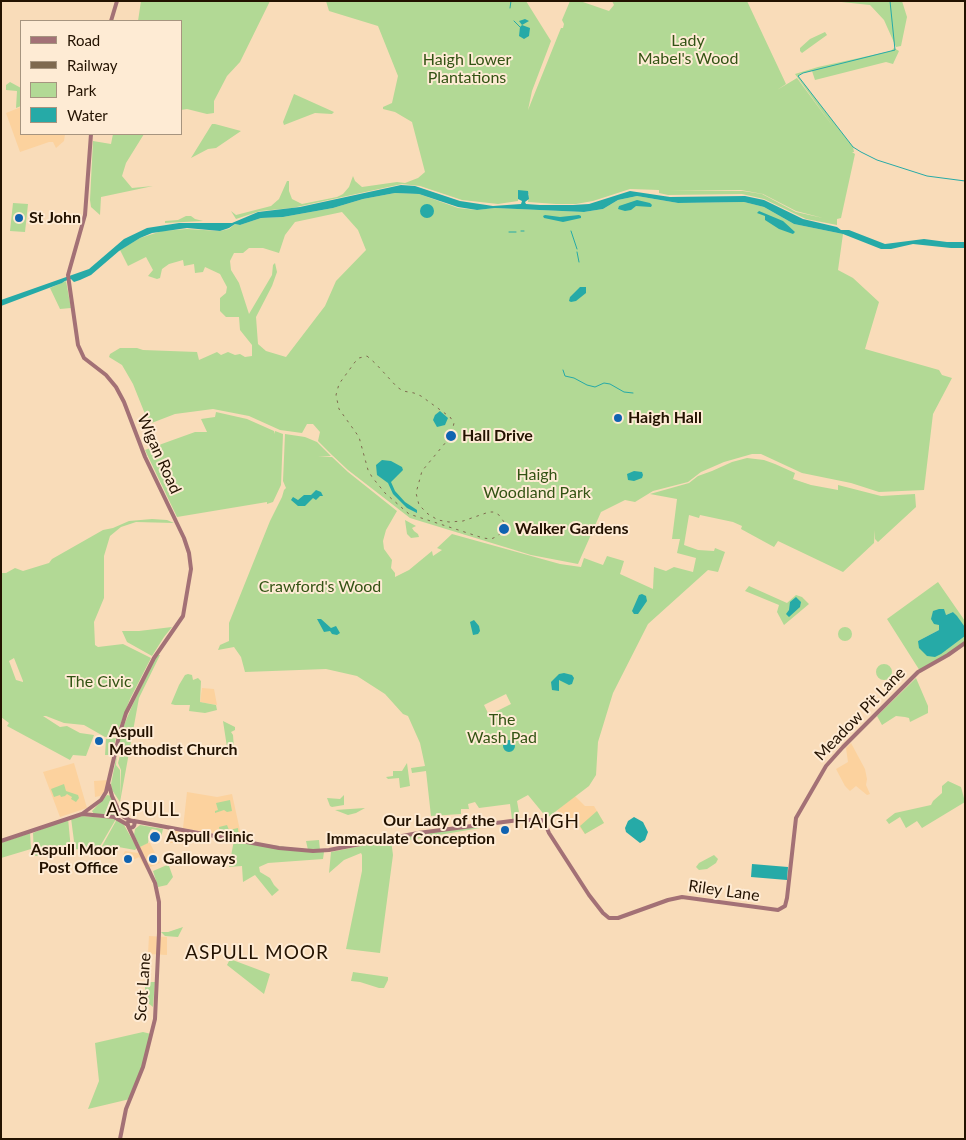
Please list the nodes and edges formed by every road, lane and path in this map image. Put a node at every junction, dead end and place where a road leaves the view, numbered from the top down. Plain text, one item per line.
1 (117, 1) edge
2 (111, 20) edge
3 (91, 135) edge
4 (965, 643) edge
5 (109, 783) junction
6 (112, 796) junction
7 (103, 797) junction
8 (92, 807) junction
9 (118, 809) junction
10 (82, 814) junction
11 (96, 815) junction
12 (114, 817) junction
13 (133, 824) junction
14 (128, 825) junction
15 (133, 837) junction
16 (1, 841) edge
17 (781, 909) joint
18 (120, 1139) edge

1 - 2 main road
3 - 5 main road, Wigan Road
4 - 17 main road, Meadow Pit Lane
5 - 6 main road, Wigan Road
5 - 7 main road, Wigan Road
6 - 7 main road
6 - 9 main road, Wigan Road
7 - 8 main road
8 - 10 main road
8 - 11 main road
9 - 12 main road
9 - 13 main road, Wigan Road
10 - 11 main road
10 - 16 main road
11 - 12 main road
12 - 14 main road
13 - 14 main road
13 - 15 main road
13 - 17 main road, Riley Lane
14 - 15 main road, Scot Lane
15 - 18 main road, Scot Lane

